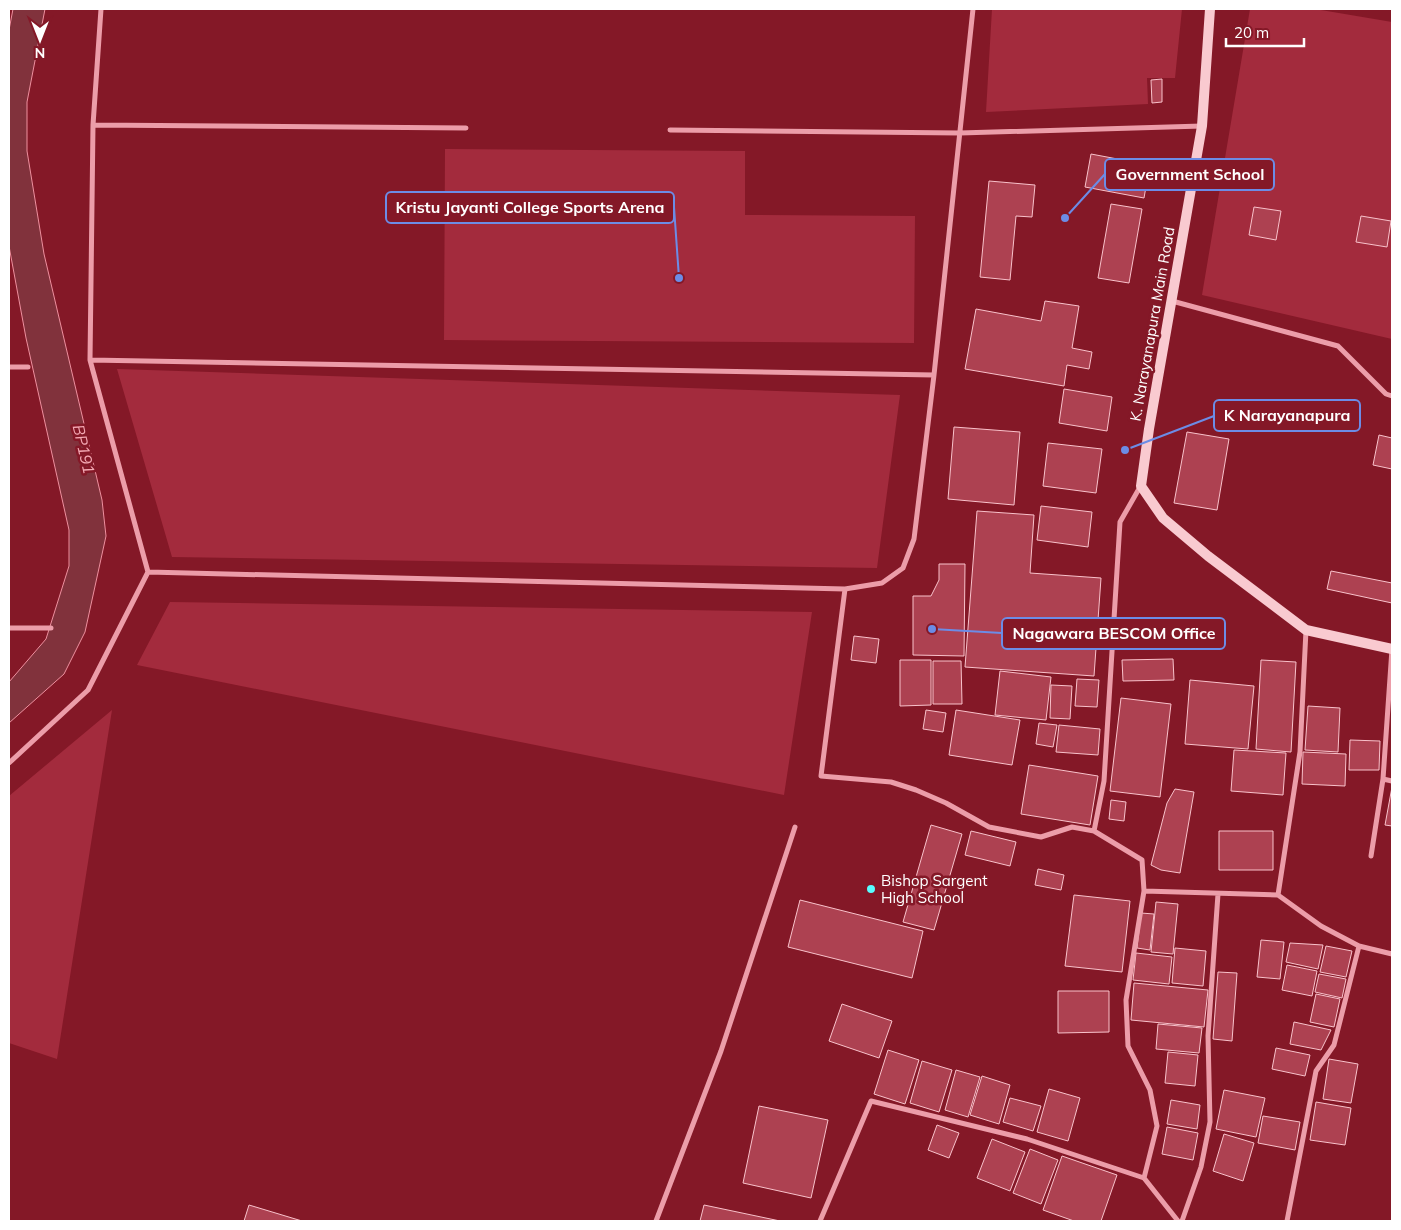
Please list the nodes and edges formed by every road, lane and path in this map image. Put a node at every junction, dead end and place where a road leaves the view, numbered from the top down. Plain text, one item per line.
1 (101, 9) edge
2 (973, 9) edge
3 (1210, 9) edge
4 (92, 125) junction
5 (1202, 126) junction
6 (466, 128) dead end
7 (670, 130) dead end
8 (960, 133) junction
9 (1172, 300) junction
10 (90, 360) junction
11 (28, 367) dead end
12 (9, 368) edge
13 (934, 375) junction
14 (1392, 396) edge
15 (1141, 486) junction
16 (148, 572) junction
17 (845, 589) junction
18 (9, 628) edge
19 (51, 628) dead end
20 (1306, 630) junction
21 (1392, 649) edge
22 (9, 763) edge
23 (1383, 779) junction
24 (1392, 781) edge
25 (795, 827) dead end
26 (1094, 831) junction
27 (1371, 856) dead end
28 (1144, 891) junction
29 (1218, 894) junction
30 (1278, 895) junction
31 (1359, 946) junction
32 (1392, 954) edge
33 (1144, 1178) junction
34 (656, 1221) edge
35 (820, 1221) edge
36 (1180, 1221) edge
37 (1287, 1221) edge

1 - 4 street
2 - 8 street
3 - 5 street, K. Narayanapura Main Road
4 - 6 street
4 - 10 street
5 - 8 street
5 - 9 street, K. Narayanapura Main Road
7 - 8 street
8 - 13 street
9 - 14 street
9 - 15 street, K. Narayanapura Main Road
10 - 13 street
10 - 16 street
11 - 12 street
13 - 17 street
15 - 20 street
15 - 26 street
16 - 17 street
16 - 22 street
17 - 26 street
18 - 19 street
20 - 21 street
20 - 30 street
21 - 23 street
23 - 24 street
23 - 27 street
25 - 34 street
26 - 28 street
28 - 29 street
28 - 33 street
29 - 30 street
29 - 36 street
30 - 31 street
31 - 32 street
31 - 37 street
33 - 35 street
33 - 36 street

